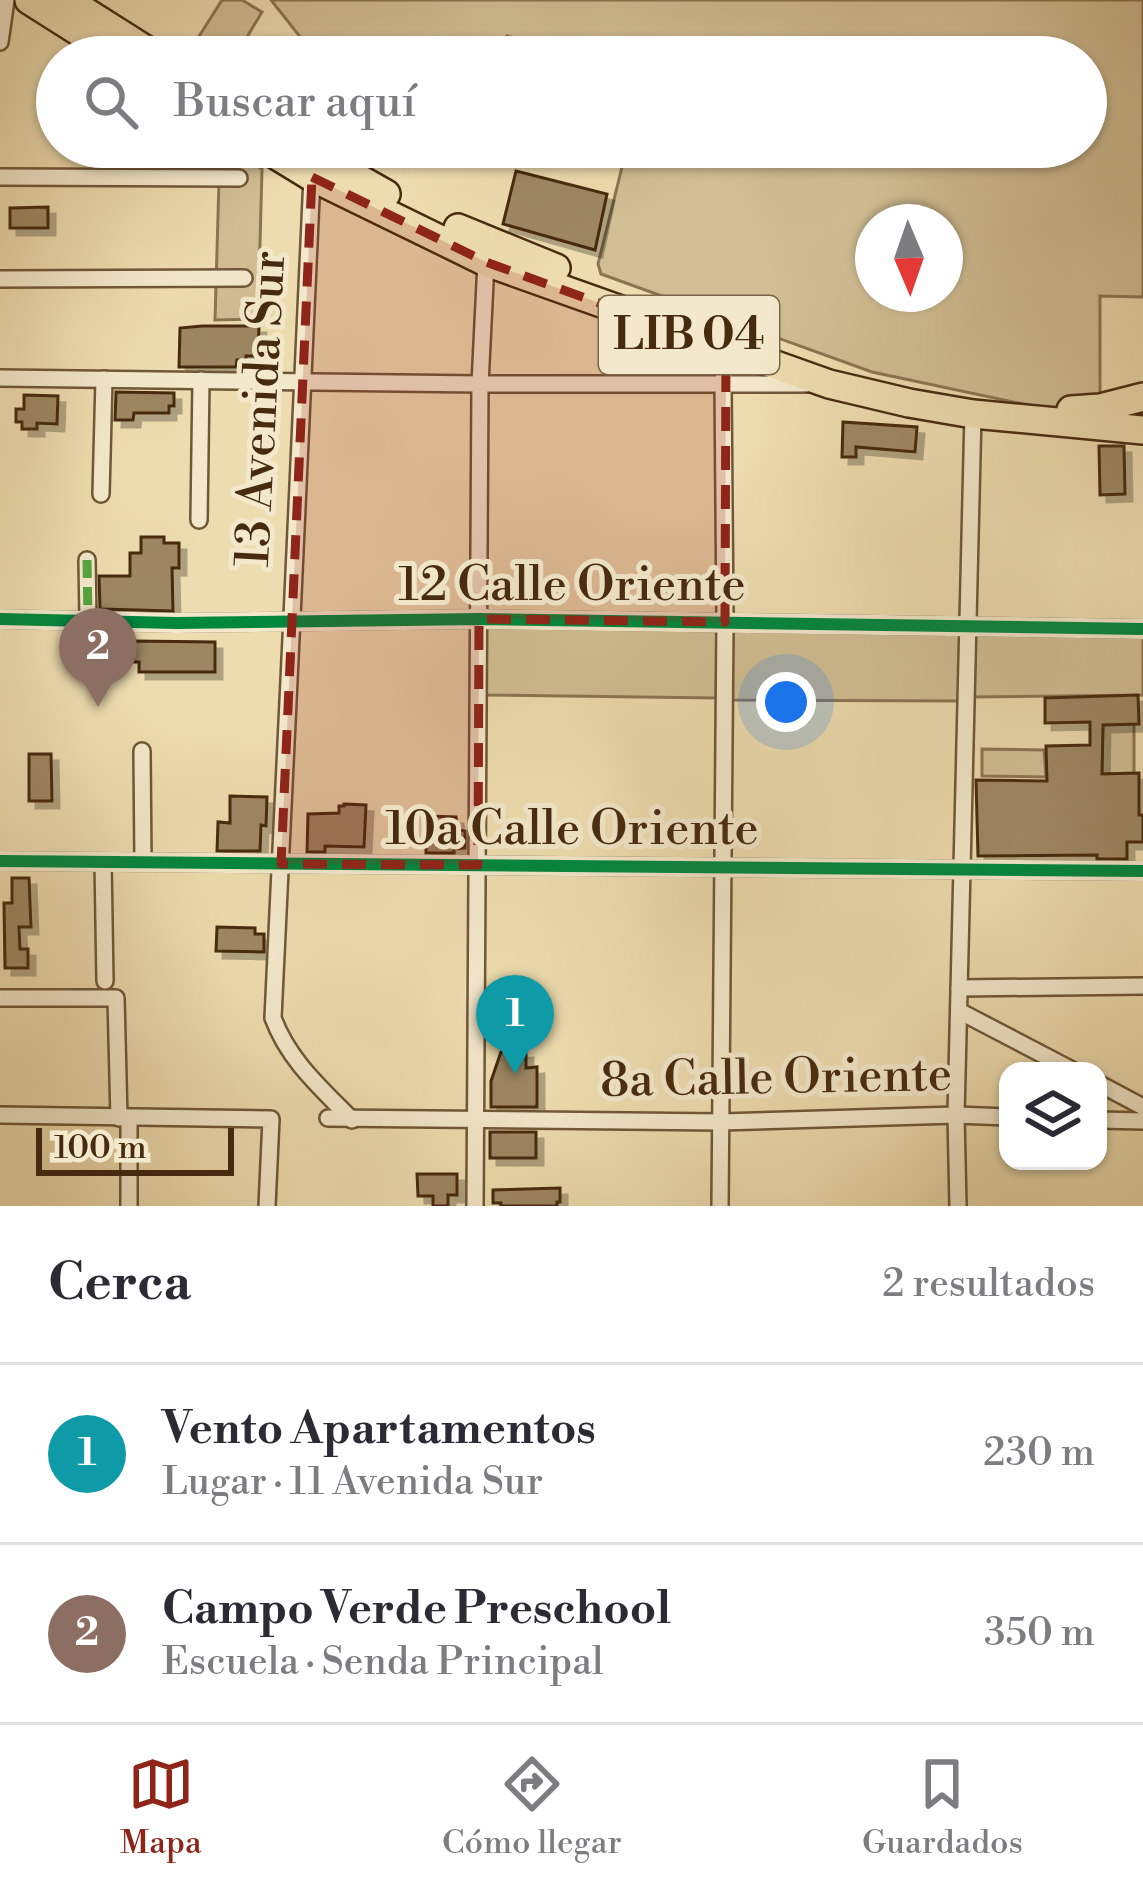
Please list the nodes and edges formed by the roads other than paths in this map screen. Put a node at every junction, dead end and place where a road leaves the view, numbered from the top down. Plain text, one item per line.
1 (6, 0) edge
2 (29, 0) edge
3 (67, 0) edge
4 (86, 36) edge
5 (124, 36) edge
6 (0, 42) edge
7 (297, 168) edge
8 (340, 168) edge
9 (0, 177) edge
10 (312, 177) junction
11 (239, 178) dead end
12 (486, 262) junction
13 (244, 278) dead end
14 (0, 279) edge
15 (726, 349) junction
16 (0, 378) edge
17 (104, 379) junction
18 (202, 380) junction
19 (302, 382) junction
20 (480, 384) junction
21 (723, 384) junction
22 (829, 384) junction
23 (1143, 397) edge
24 (973, 414) junction
25 (1143, 430) edge
26 (101, 494) dead end
27 (199, 520) dead end
28 (87, 560) dead end
29 (0, 619) edge
30 (479, 619) junction
31 (88, 620) junction
32 (293, 622) junction
33 (725, 622) junction
34 (968, 628) junction
35 (1143, 629) edge
36 (142, 751) dead end
37 (0, 861) edge
38 (103, 862) junction
39 (143, 862) junction
40 (281, 864) junction
41 (478, 866) junction
42 (723, 868) junction
43 (962, 870) junction
44 (1143, 872) edge
45 (105, 982) dead end
46 (1143, 986) edge
47 (959, 988) junction
48 (0, 998) edge
49 (958, 1011) junction
50 (1057, 1062) edge
51 (1107, 1088) edge
52 (1143, 1107) edge
53 (0, 1115) edge
54 (956, 1115) junction
55 (999, 1117) edge
56 (124, 1118) junction
57 (328, 1118) dead end
58 (352, 1120) junction
59 (476, 1120) junction
60 (1107, 1120) edge
61 (1143, 1121) edge
62 (721, 1122) junction
63 (129, 1206) edge
64 (267, 1206) edge
65 (476, 1206) edge
66 (720, 1206) edge
67 (958, 1206) edge

1 - 6 street
2 - 4 highway
3 - 5 highway
7 - 10 highway, LIB 04
8 - 23 highway, LIB 04
9 - 11 street
10 - 12 highway, LIB 04
10 - 19 street, 13 Avenida Sur
12 - 15 highway, LIB 04
12 - 20 street
13 - 14 street
15 - 21 street
15 - 22 highway, LIB 04
16 - 17 street
17 - 18 street
17 - 26 street
18 - 19 street
18 - 27 street
19 - 20 street
19 - 32 street, 13 Avenida Sur
20 - 21 street
20 - 30 street
21 - 22 street
21 - 33 street
22 - 24 highway, LIB 04
24 - 25 highway, LIB 04
24 - 34 street
28 - 31 street
29 - 31 street, 12 Calle Oriente
30 - 32 street, 12 Calle Oriente
30 - 33 street, 12 Calle Oriente
30 - 41 street
31 - 32 street, 12 Calle Oriente
32 - 40 street, 13 Avenida Sur
33 - 34 street, 12 Calle Oriente
33 - 42 street
34 - 35 street, 12 Calle Oriente
34 - 43 street
36 - 39 street
37 - 38 street, 10a Calle Oriente
38 - 39 street, 10a Calle Oriente
38 - 45 street
39 - 40 street, 10a Calle Oriente
40 - 41 street, 10a Calle Oriente
40 - 58 street, 13 Avenida Sur
41 - 42 street, 10a Calle Oriente
41 - 59 street
42 - 43 street, 10a Calle Oriente
42 - 62 street
43 - 44 street, 10a Calle Oriente
43 - 47 street
46 - 47 street
47 - 49 street
48 - 56 street
49 - 50 street
49 - 54 street
51 - 52 street
53 - 56 street
54 - 55 street, 8a Calle Oriente
54 - 62 street, 8a Calle Oriente
54 - 67 street
56 - 63 street
56 - 64 street
57 - 58 street, 8a Calle Oriente
58 - 59 street, 8a Calle Oriente
59 - 62 street, 8a Calle Oriente
59 - 65 street
60 - 61 street
62 - 66 street

